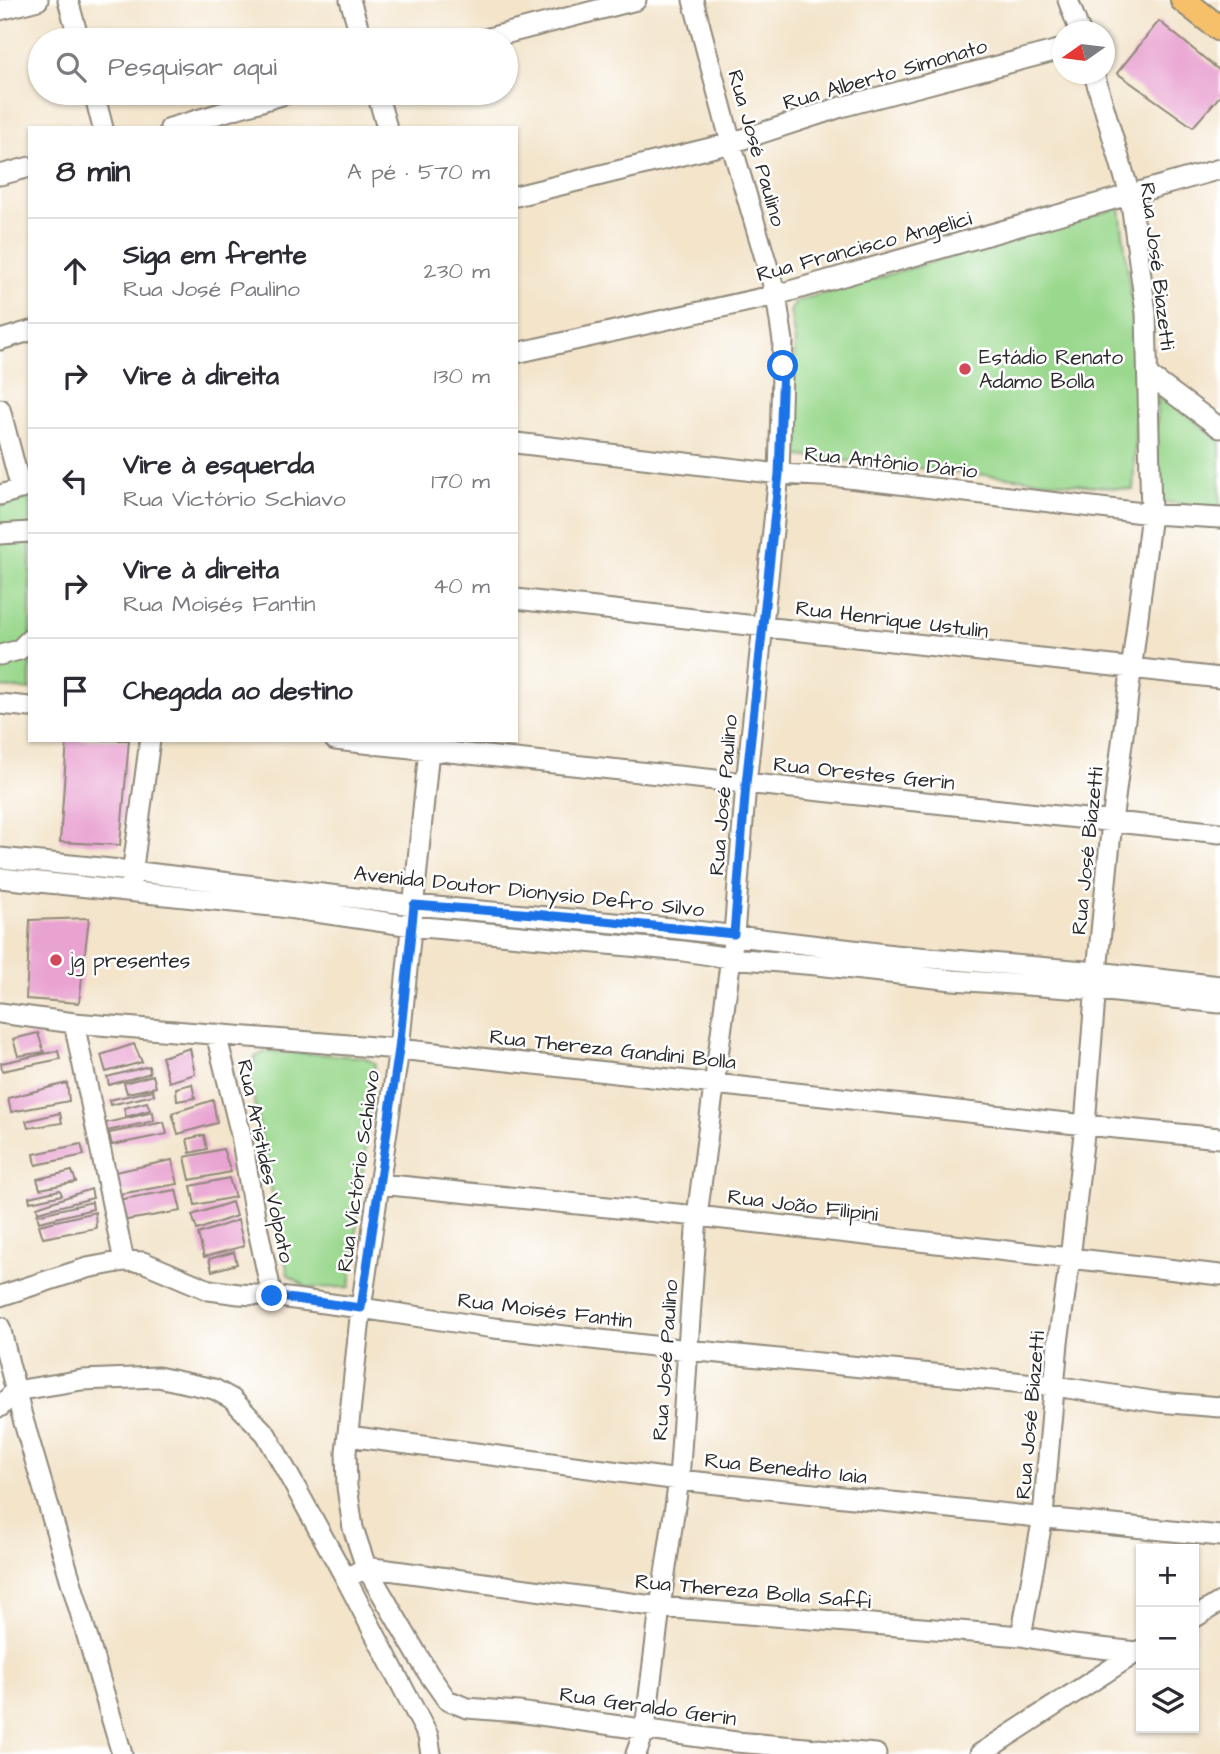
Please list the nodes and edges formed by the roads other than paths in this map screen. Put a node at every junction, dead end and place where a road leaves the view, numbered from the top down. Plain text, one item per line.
1 (38, 0) edge
2 (68, 0) edge
3 (350, 0) edge
4 (636, 0) edge
5 (694, 0) edge
6 (1068, 0) edge
7 (1183, 0) edge
8 (0, 10) edge
9 (1076, 21) edge
10 (76, 28) edge
11 (358, 28) edge
12 (1220, 29) edge
13 (518, 30) edge
14 (1052, 52) edge
15 (1097, 84) edge
16 (97, 105) edge
17 (248, 105) edge
18 (380, 105) edge
19 (102, 126) edge
20 (177, 126) edge
21 (386, 126) edge
22 (731, 143) junction
23 (28, 168) edge
24 (1220, 169) edge
25 (0, 175) edge
26 (1130, 195) junction
27 (518, 196) edge
28 (776, 295) junction
29 (28, 332) edge
30 (0, 340) edge
31 (518, 353) edge
32 (1148, 375) junction
33 (0, 409) edge
34 (1220, 428) edge
35 (518, 443) edge
36 (779, 474) junction
37 (25, 488) edge
38 (0, 495) edge
39 (1151, 513) junction
40 (1220, 518) edge
41 (28, 532) edge
42 (0, 534) edge
43 (518, 599) edge
44 (764, 627) junction
45 (28, 641) edge
46 (0, 655) edge
47 (1131, 669) junction
48 (1220, 678) edge
49 (0, 704) edge
50 (28, 707) edge
51 (150, 742) edge
52 (373, 742) edge
53 (430, 745) edge
54 (746, 784) junction
55 (1112, 822) junction
56 (1220, 833) edge
57 (0, 858) edge
58 (0, 878) edge
59 (131, 881) junction
60 (414, 905) junction
61 (412, 926) junction
62 (734, 934) junction
63 (730, 958) junction
64 (1097, 981) junction
65 (1220, 986) edge
66 (1220, 1003) edge
67 (0, 1013) edge
68 (74, 1023) junction
69 (216, 1034) junction
70 (399, 1049) junction
71 (713, 1083) junction
72 (1085, 1125) junction
73 (1220, 1138) edge
74 (380, 1184) junction
75 (697, 1216) junction
76 (1070, 1259) junction
77 (124, 1261) junction
78 (1220, 1275) edge
79 (0, 1296) edge
80 (272, 1296) junction
81 (361, 1308) junction
82 (0, 1327) edge
83 (688, 1350) junction
84 (1055, 1386) junction
85 (16, 1391) junction
86 (0, 1407) edge
87 (1220, 1407) edge
88 (348, 1436) junction
89 (680, 1480) junction
90 (1043, 1517) junction
91 (1220, 1536) edge
92 (366, 1567) junction
93 (346, 1579) junction
94 (1220, 1602) edge
95 (660, 1608) junction
96 (1199, 1615) edge
97 (1021, 1636) junction
98 (1136, 1651) edge
99 (1136, 1653) edge
100 (428, 1673) joint
101 (649, 1723) junction
102 (122, 1754) edge
103 (431, 1754) edge
104 (636, 1754) edge
105 (648, 1754) edge
106 (876, 1754) edge
107 (980, 1754) edge

1 - 8 street
2 - 10 street
3 - 11 street
4 - 13 street
5 - 22 street, Rua José Paulino
6 - 9 street
7 - 12 main road
14 - 22 street, Rua Alberto Simonato
15 - 26 street, Rua José Biazetti
16 - 19 street
17 - 20 street
18 - 21 street
22 - 27 street, Rua Alberto Simonato
22 - 28 street, Rua José Paulino
23 - 25 street
24 - 26 street, Rua Francisco Angelici
26 - 28 street, Rua Francisco Angelici
26 - 32 street, Rua José Biazetti
28 - 31 street, Rua Francisco Angelici
28 - 36 street, Rua José Paulino
29 - 30 street
32 - 34 street
32 - 39 street, Rua José Biazetti
33 - 37 street
35 - 36 street, Rua Antônio Dário
36 - 39 street, Rua Antônio Dário
36 - 44 street, Rua José Paulino
37 - 38 street
39 - 40 street, Rua Antônio Dário
39 - 47 street, Rua José Biazetti
41 - 42 street
43 - 44 street, Rua Henrique Ustulin
44 - 47 street, Rua Henrique Ustulin
44 - 54 street, Rua José Paulino
45 - 46 street
47 - 48 street, Rua Henrique Ustulin
47 - 55 street, Rua José Biazetti
49 - 50 street
51 - 59 street
52 - 53 street, Rua Orestes Gerin
53 - 54 street, Rua Orestes Gerin
53 - 60 street, Rua Victório Schiavo
54 - 55 street, Rua Orestes Gerin
54 - 62 street, Rua José Paulino
55 - 56 street, Rua Orestes Gerin
55 - 64 street, Rua José Biazetti
57 - 59 street, Avenida Doutor Dionysio Defro Silvo
58 - 59 street, Avenida Doutor Dionysio Defro Silvo
59 - 60 street, Avenida Doutor Dionysio Defro Silvo
59 - 61 street, Avenida Doutor Dionysio Defro Silvo
60 - 61 street, Rua Victório Schiavo
60 - 62 street, Avenida Doutor Dionysio Defro Silvo
61 - 63 street, Avenida Doutor Dionysio Defro Silvo
61 - 70 street, Rua Victório Schiavo
62 - 63 street, Rua José Paulino
62 - 64 street, Avenida Doutor Dionysio Defro Silvo
63 - 64 street, Avenida Doutor Dionysio Defro Silvo
63 - 71 street, Rua José Paulino
64 - 65 street, Avenida Doutor Dionysio Defro Silvo
64 - 66 street, Avenida Doutor Dionysio Defro Silvo
64 - 72 street, Rua José Biazetti
67 - 68 street, Rua Thereza Gandini Bolla
68 - 69 street, Rua Thereza Gandini Bolla
68 - 77 street
69 - 70 street, Rua Thereza Gandini Bolla
69 - 80 street, Rua Aristides Volpato
70 - 71 street, Rua Thereza Gandini Bolla
70 - 74 street, Rua Victório Schiavo
71 - 72 street, Rua Thereza Gandini Bolla
71 - 75 street, Rua José Paulino
72 - 73 street, Rua Thereza Gandini Bolla
72 - 76 street, Rua José Biazetti
74 - 75 street, Rua João Filipini
74 - 81 street, Rua Victório Schiavo
75 - 76 street, Rua João Filipini
75 - 83 street, Rua José Paulino
76 - 78 street, Rua João Filipini
76 - 84 street, Rua José Biazetti
77 - 79 street, Rua Moisés Fantin
77 - 80 street, Rua Moisés Fantin
80 - 81 street, Rua Moisés Fantin
81 - 83 street, Rua Moisés Fantin
81 - 88 street, Rua Victório Schiavo
82 - 85 street
83 - 84 street, Rua Moisés Fantin
83 - 89 street, Rua José Paulino
84 - 87 street, Rua Moisés Fantin
84 - 90 street, Rua José Biazetti
85 - 86 street
85 - 93 street
85 - 102 street
88 - 89 street, Rua Benedito Iaia
88 - 92 street, Rua Victório Schiavo
89 - 90 street, Rua Benedito Iaia
89 - 95 street, Rua José Paulino
90 - 91 street, Rua Benedito Iaia
90 - 97 street, Rua José Biazetti
92 - 93 street
92 - 95 street, Rua Thereza Bolla Saffi
92 - 100 street, Rua Victório Schiavo
93 - 103 street
94 - 96 street
95 - 97 street, Rua Thereza Bolla Saffi
95 - 101 street, Rua José Paulino
97 - 98 street, Rua Thereza Bolla Saffi
99 - 107 street
100 - 101 street, Rua Geraldo Gerin
101 - 104 street
101 - 105 street
101 - 106 street, Rua Geraldo Gerin

